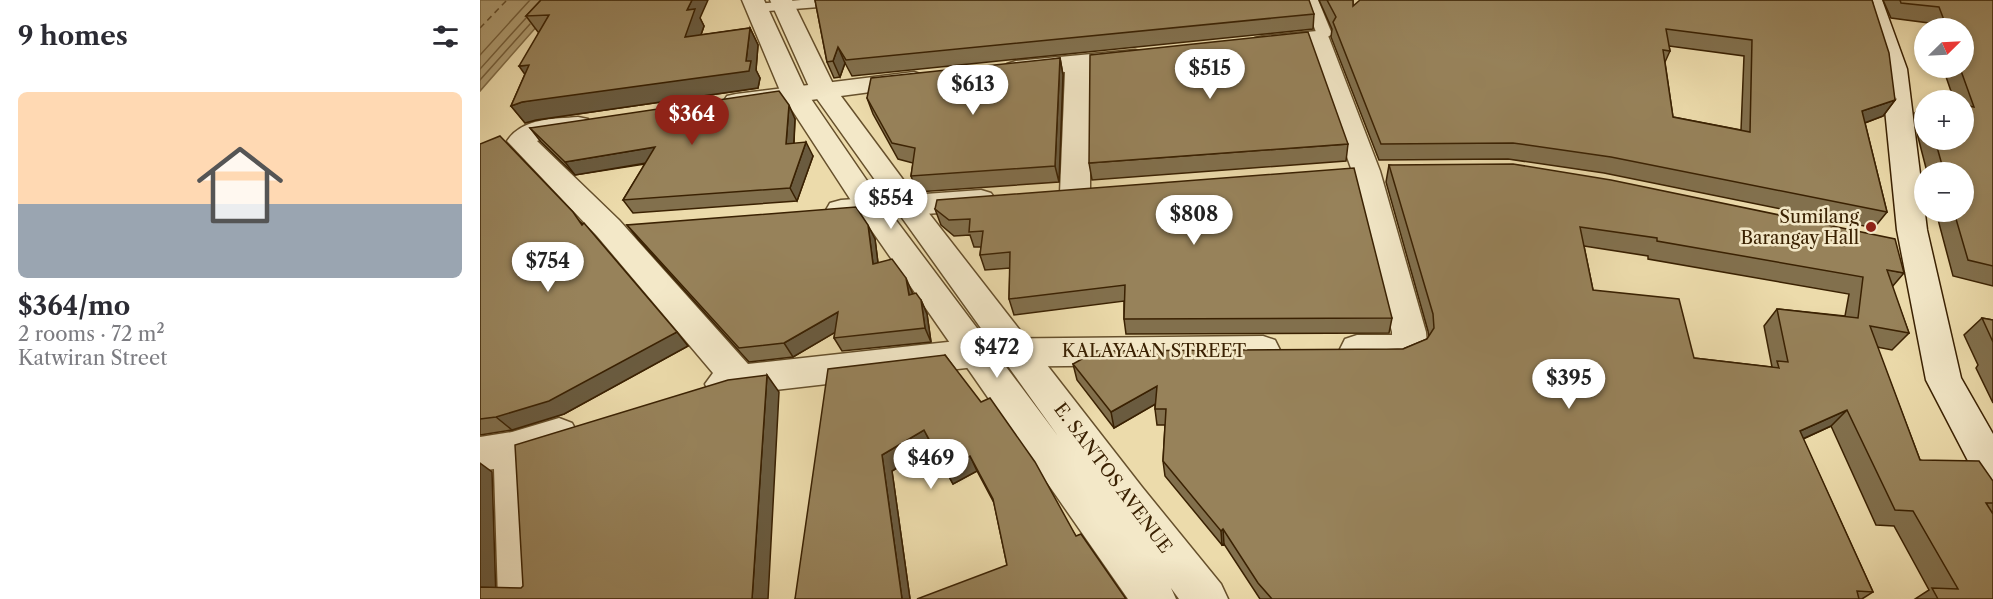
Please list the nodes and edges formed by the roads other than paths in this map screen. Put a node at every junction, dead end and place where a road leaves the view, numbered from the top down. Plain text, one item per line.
1 (857, 0) edge
2 (1311, 0) edge
3 (1871, 0) edge
4 (768, 4) edge
5 (1317, 38) junction
6 (1237, 46) edge
7 (1157, 55) edge
8 (1077, 63) junction
9 (996, 71) edge
10 (938, 77) edge
11 (809, 91) junction
12 (712, 105) edge
13 (606, 121) edge
14 (1075, 193) edge
15 (1003, 198) edge
16 (908, 205) junction
17 (872, 208) junction
18 (814, 212) edge
19 (642, 225) edge
20 (608, 228) junction
21 (1291, 350) edge
22 (1327, 350) edge
23 (1017, 351) junction
24 (975, 353) junction
25 (740, 379) junction
26 (694, 393) edge
27 (591, 424) edge
28 (496, 451) edge
29 (1993, 470) edge
30 (520, 599) edge
31 (1154, 599) edge
32 (1206, 599) edge

1 - 4 lane
2 - 5 lane
3 - 29 street
4 - 11 street, E. SANTOS AVENUE
5 - 6 street
5 - 22 street
7 - 8 street
8 - 9 street
8 - 14 street
10 - 11 street
11 - 12 street
11 - 16 street, E. SANTOS AVENUE
11 - 17 street, E. SANTOS AVENUE
13 - 20 street
15 - 16 street
16 - 17 street
16 - 23 street, E. SANTOS AVENUE
17 - 18 street
17 - 24 street, E. SANTOS AVENUE
19 - 20 street
20 - 25 street
21 - 23 street, KALAYAAN STREET
23 - 24 street, KALAYAAN STREET
23 - 32 street, E. SANTOS AVENUE
24 - 25 street, KALAYAAN STREET
24 - 31 street, E. SANTOS AVENUE
25 - 26 street, KALAYAAN STREET
27 - 28 street
28 - 30 street

